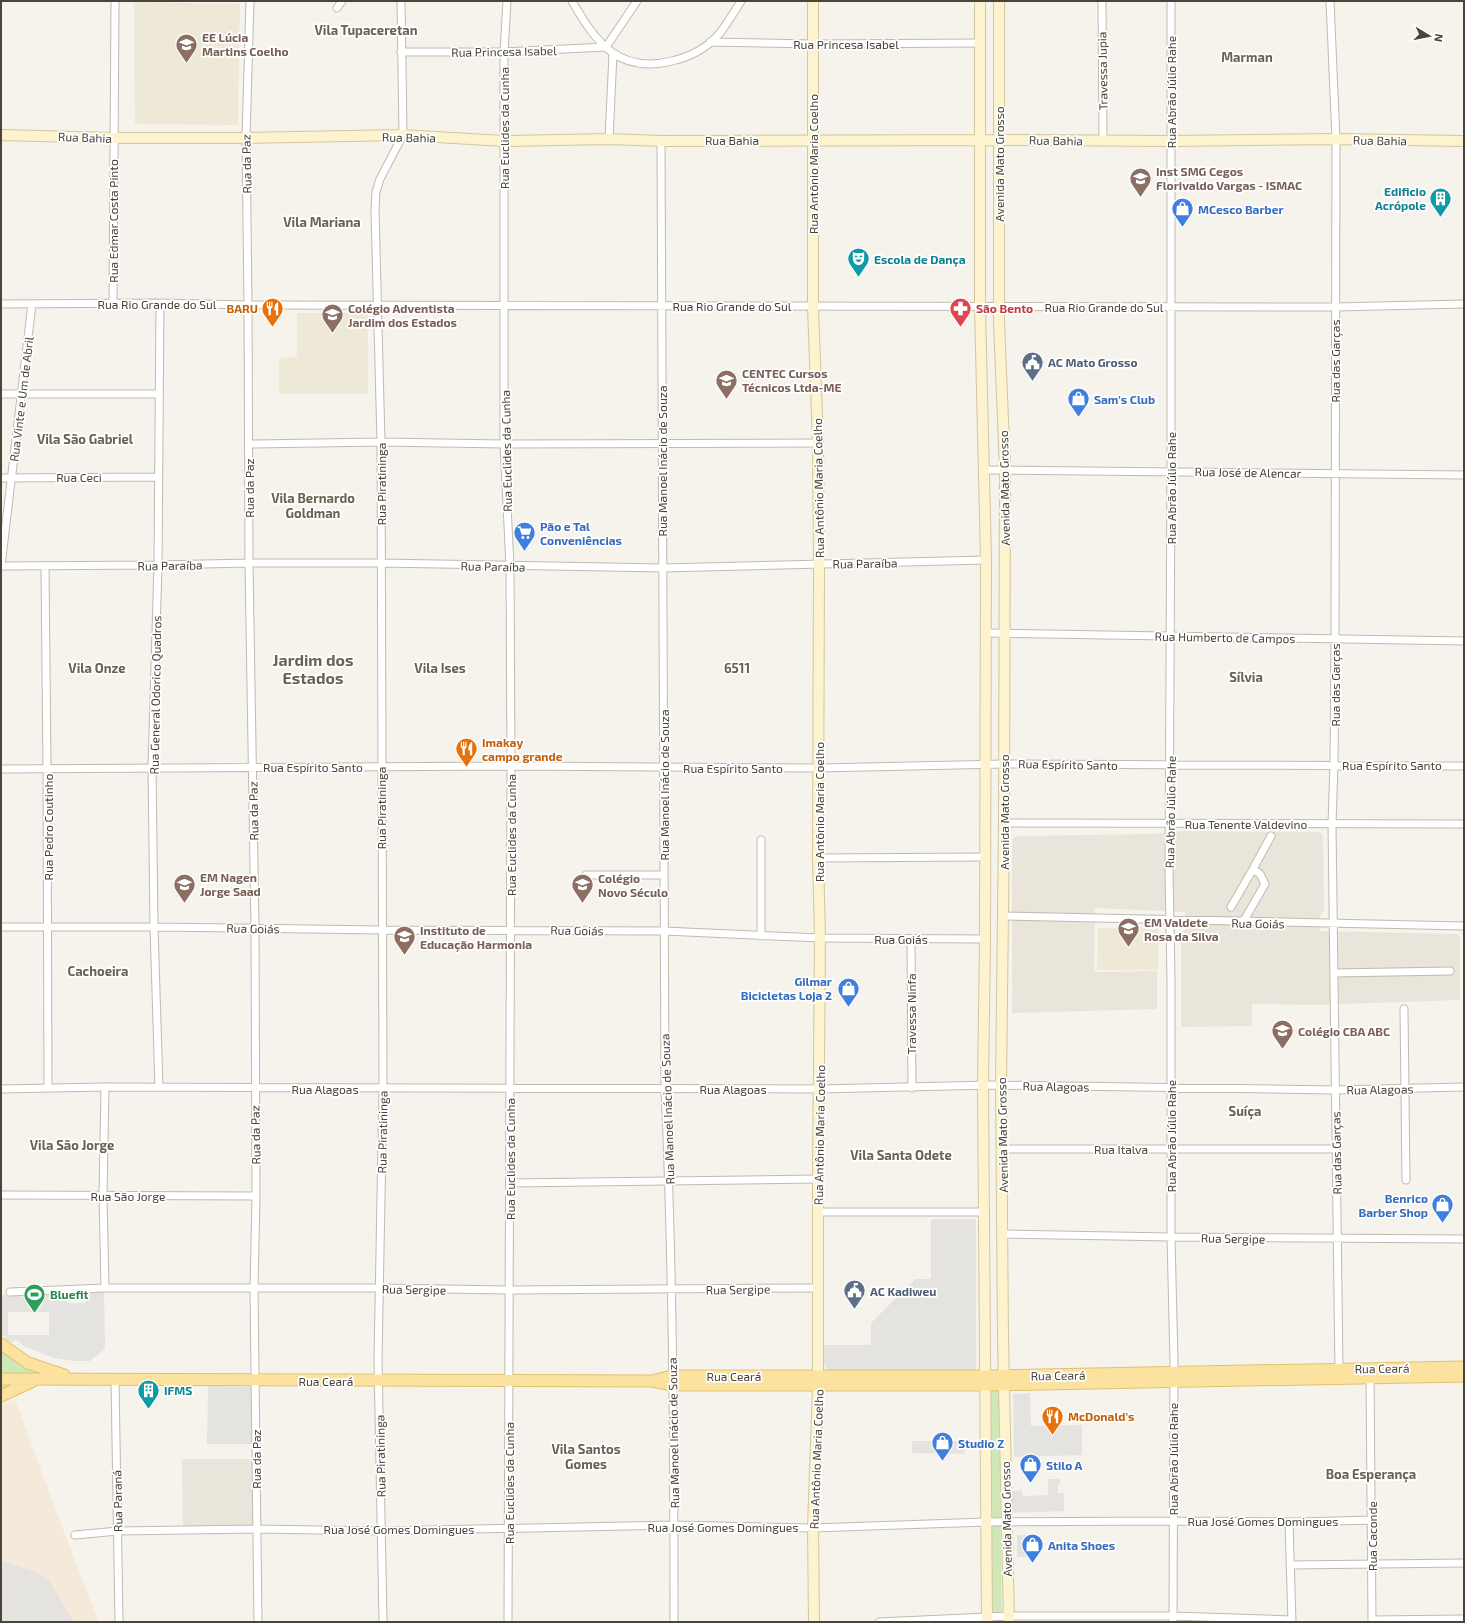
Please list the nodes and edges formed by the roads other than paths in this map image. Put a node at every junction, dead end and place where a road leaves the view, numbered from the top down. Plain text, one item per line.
1 (115, 1) edge
2 (250, 1) edge
3 (342, 1) edge
4 (401, 1) edge
5 (507, 1) edge
6 (572, 1) edge
7 (637, 1) edge
8 (741, 1) edge
9 (813, 1) edge
10 (980, 1) edge
11 (999, 1) edge
12 (1102, 1) edge
13 (1171, 1) edge
14 (1330, 1) edge
15 (337, 8) dead end
16 (710, 42) junction
17 (981, 43) junction
18 (813, 44) junction
19 (606, 47) junction
20 (401, 52) junction
21 (504, 52) junction
22 (613, 54) junction
23 (1, 135) edge
24 (404, 135) junction
25 (114, 138) junction
26 (246, 138) junction
27 (609, 139) junction
28 (1336, 139) junction
29 (812, 140) junction
30 (980, 140) junction
31 (999, 140) junction
32 (504, 141) junction
33 (661, 141) junction
34 (1103, 141) junction
35 (1171, 141) junction
36 (1464, 141) edge
37 (113, 303) junction
38 (160, 303) junction
39 (1, 304) edge
40 (32, 304) junction
41 (1464, 304) edge
42 (248, 305) junction
43 (376, 305) junction
44 (504, 306) junction
45 (662, 306) junction
46 (813, 307) junction
47 (980, 307) junction
48 (999, 307) junction
49 (1170, 307) junction
50 (1335, 307) junction
51 (1, 394) edge
52 (22, 394) junction
53 (159, 394) junction
54 (381, 442) junction
55 (662, 443) junction
56 (818, 443) junction
57 (249, 444) junction
58 (504, 444) junction
59 (985, 470) junction
60 (1005, 470) junction
61 (1171, 471) junction
62 (1335, 474) junction
63 (1464, 475) edge
64 (158, 477) junction
65 (1, 478) edge
66 (11, 478) junction
67 (986, 560) junction
68 (249, 563) junction
69 (381, 563) junction
70 (819, 564) junction
71 (1, 566) edge
72 (45, 566) junction
73 (158, 566) junction
74 (510, 566) junction
75 (663, 568) junction
76 (985, 633) junction
77 (1004, 634) junction
78 (1171, 636) junction
79 (1335, 638) junction
80 (1464, 641) edge
81 (1003, 764) junction
82 (984, 765) junction
83 (1170, 765) junction
84 (1334, 765) junction
85 (511, 766) junction
86 (1464, 766) edge
87 (152, 767) junction
88 (252, 767) junction
89 (381, 767) junction
90 (47, 768) junction
91 (664, 768) junction
92 (819, 768) junction
93 (1, 769) edge
94 (1004, 823) junction
95 (1170, 823) junction
96 (1332, 824) junction
97 (1464, 824) edge
98 (1271, 836) dead end
99 (761, 840) dead end
100 (985, 857) junction
101 (818, 858) junction
102 (1253, 869) junction
103 (586, 875) dead end
104 (664, 875) junction
105 (1231, 907) dead end
106 (1003, 921) junction
107 (1170, 921) junction
108 (1243, 922) junction
109 (1334, 924) junction
110 (48, 926) junction
111 (1464, 926) edge
112 (1, 927) edge
113 (154, 927) junction
114 (255, 928) junction
115 (985, 928) junction
116 (510, 929) junction
117 (382, 930) junction
118 (664, 931) junction
119 (761, 936) junction
120 (820, 938) junction
121 (911, 939) junction
122 (985, 940) junction
123 (1003, 950) junction
124 (1450, 971) dead end
125 (1334, 973) junction
126 (1404, 1009) dead end
127 (1001, 1085) junction
128 (983, 1086) junction
129 (48, 1087) junction
130 (105, 1087) junction
131 (1171, 1087) junction
132 (1464, 1087) edge
133 (159, 1088) junction
134 (255, 1088) junction
135 (511, 1088) junction
136 (665, 1088) junction
137 (912, 1088) junction
138 (1405, 1088) junction
139 (1, 1089) edge
140 (383, 1089) junction
141 (819, 1089) junction
142 (1335, 1090) junction
143 (1002, 1149) junction
144 (1171, 1149) junction
145 (1335, 1149) junction
146 (984, 1154) junction
147 (818, 1179) junction
148 (1406, 1180) dead end
149 (669, 1181) junction
150 (511, 1183) junction
151 (1, 1195) edge
152 (103, 1196) junction
153 (256, 1196) junction
154 (818, 1212) junction
155 (984, 1212) junction
156 (1003, 1234) junction
157 (1171, 1237) junction
158 (1337, 1239) junction
159 (1464, 1239) edge
160 (105, 1288) junction
161 (380, 1288) junction
162 (818, 1288) junction
163 (254, 1289) junction
164 (509, 1290) junction
165 (671, 1290) junction
166 (10, 1292) dead end
167 (985, 1323) junction
168 (1003, 1338) junction
169 (1, 1344) edge
170 (1464, 1367) edge
171 (1370, 1373) junction
172 (1339, 1374) junction
173 (1464, 1376) edge
174 (1174, 1377) junction
175 (73, 1378) junction
176 (1, 1379) edge
177 (36, 1379) junction
178 (115, 1379) junction
179 (379, 1380) junction
180 (673, 1380) junction
181 (1004, 1380) junction
182 (256, 1381) junction
183 (509, 1381) junction
184 (818, 1381) junction
185 (985, 1381) junction
186 (1, 1396) edge
187 (1372, 1520) junction
188 (1173, 1521) junction
189 (986, 1522) junction
190 (1006, 1522) junction
191 (1289, 1522) junction
192 (674, 1525) junction
193 (509, 1528) junction
194 (813, 1528) junction
195 (256, 1529) junction
196 (118, 1531) junction
197 (382, 1531) junction
198 (75, 1535) dead end
199 (1464, 1563) edge
200 (1290, 1565) junction
201 (1372, 1565) junction
202 (1009, 1619) edge
203 (1173, 1619) edge
204 (1464, 1619) edge
205 (987, 1620) edge
206 (1292, 1621) edge
207 (1372, 1621) edge
208 (119, 1622) edge
209 (258, 1622) edge
210 (383, 1622) edge
211 (508, 1622) edge
212 (674, 1622) edge
213 (814, 1622) edge
214 (879, 1622) edge

1 - 25 street, Rua Edmar Costa Pinto
2 - 26 street, Rua da Paz
3 - 15 street
4 - 20 street
5 - 21 street, Rua Euclides da Cunha
6 - 19 street
7 - 19 street
8 - 16 street
9 - 18 main road, Rua Antônio Maria Coelho
10 - 17 main road, Avenida Mato Grosso
11 - 31 main road, Avenida Mato Grosso
12 - 34 street, Travessa Jupia
13 - 35 street, Rua Abrão Júlio Rahe
14 - 28 street, Rua das Garças
16 - 18 street, Rua Princesa Isabel
16 - 22 street
17 - 18 street, Rua Princesa Isabel
17 - 30 main road, Avenida Mato Grosso
18 - 29 main road, Rua Antônio Maria Coelho
19 - 21 street, Rua Princesa Isabel
19 - 22 street
20 - 21 street, Rua Princesa Isabel
20 - 24 street
21 - 32 street, Rua Euclides da Cunha
22 - 27 street
23 - 25 main road, Rua Bahia
24 - 26 main road, Rua Bahia
24 - 32 main road, Rua Bahia
24 - 43 street, Rua Piratininga
25 - 26 main road, Rua Bahia
25 - 37 street, Rua Edmar Costa Pinto
26 - 42 street, Rua da Paz
27 - 32 main road, Rua Bahia
27 - 33 main road, Rua Bahia
28 - 35 main road, Rua Bahia
28 - 36 main road, Rua Bahia
28 - 50 street, Rua das Garças
29 - 30 main road, Rua Bahia
29 - 33 main road, Rua Bahia
29 - 46 main road, Rua Antônio Maria Coelho
30 - 31 main road, Rua Bahia
30 - 47 main road, Avenida Mato Grosso
31 - 34 main road, Rua Bahia
31 - 48 main road, Avenida Mato Grosso
32 - 44 street, Rua Euclides da Cunha
33 - 45 street, Rua Manoel Inácio de Souza
34 - 35 main road, Rua Bahia
35 - 49 street, Rua Abrão Júlio Rahe
37 - 38 street, Rua Rio Grande do Sul
37 - 40 street, Rua Rio Grande do Sul
38 - 42 street, Rua Rio Grande do Sul
38 - 53 street, Rua General Odorico Quadros
39 - 40 street, Rua Rio Grande do Sul
40 - 52 street, Rua Vinte e Um de Abril
41 - 50 street, Rua Rio Grande do Sul
42 - 43 street, Rua Rio Grande do Sul
42 - 57 street, Rua da Paz
43 - 44 street, Rua Rio Grande do Sul
43 - 54 street, Rua Piratininga
44 - 45 street, Rua Rio Grande do Sul
44 - 58 street, Rua Euclides da Cunha
45 - 46 street, Rua Rio Grande do Sul
45 - 55 street, Rua Manoel Inácio de Souza
46 - 47 street, Rua Rio Grande do Sul
46 - 56 main road, Rua Antônio Maria Coelho
47 - 48 street, Rua Rio Grande do Sul
47 - 59 main road, Avenida Mato Grosso
48 - 49 street, Rua Rio Grande do Sul
48 - 60 main road, Avenida Mato Grosso
49 - 50 street, Rua Rio Grande do Sul
49 - 61 street, Rua Abrão Júlio Rahe
50 - 62 street, Rua das Garças
51 - 52 street
52 - 53 street
52 - 66 street, Rua Vinte e Um de Abril
53 - 64 street, Rua General Odorico Quadros
54 - 57 street
54 - 58 street
54 - 69 street, Rua Piratininga
55 - 56 street
55 - 58 street
55 - 75 street, Rua Manoel Inácio de Souza
56 - 70 main road, Rua Antônio Maria Coelho
57 - 68 street, Rua da Paz
58 - 74 street, Rua Euclides da Cunha
59 - 60 street, Rua José de Alencar
59 - 67 main road, Avenida Mato Grosso
60 - 61 street, Rua José de Alencar
60 - 77 main road, Avenida Mato Grosso
61 - 62 street, Rua José de Alencar
61 - 78 street, Rua Abrão Júlio Rahe
62 - 63 street, Rua José de Alencar
62 - 79 street, Rua das Garças
64 - 66 street, Rua Ceci
64 - 73 street, Rua General Odorico Quadros
65 - 66 street, Rua Ceci
66 - 71 street, Rua Vinte e Um de Abril
67 - 70 street, Rua Paraíba
67 - 76 main road, Avenida Mato Grosso
68 - 69 street, Rua Paraíba
68 - 73 street, Rua Paraíba
68 - 88 street, Rua da Paz
69 - 74 street, Rua Paraíba
69 - 89 street, Rua Piratininga
70 - 75 street, Rua Paraíba
70 - 92 main road, Rua Antônio Maria Coelho
71 - 72 street, Rua Paraíba
72 - 73 street, Rua Paraíba
72 - 90 street, Rua Pedro Coutinho
73 - 87 street, Rua General Odorico Quadros
74 - 75 street, Rua Paraíba
74 - 85 street, Rua Euclides da Cunha
75 - 91 street, Rua Manoel Inácio de Souza
76 - 77 street, Rua Humberto de Campos
76 - 82 main road, Avenida Mato Grosso
77 - 78 street, Rua Humberto de Campos
77 - 81 main road, Avenida Mato Grosso
78 - 79 street, Rua Humberto de Campos
78 - 83 street, Rua Abrão Júlio Rahe
79 - 80 street, Rua Humberto de Campos
79 - 84 street, Rua das Garças
81 - 82 street, Rua Espírito Santo
81 - 83 street, Rua Espírito Santo
81 - 94 main road, Avenida Mato Grosso
82 - 92 street, Rua Espírito Santo
82 - 100 main road, Avenida Mato Grosso
83 - 84 street, Rua Espírito Santo
83 - 95 street, Rua Abrão Júlio Rahe
84 - 86 street, Rua Espírito Santo
84 - 96 street, Rua das Garças
85 - 89 street, Rua Espírito Santo
85 - 91 street, Rua Espírito Santo
85 - 116 street, Rua Euclides da Cunha
87 - 88 street, Rua Espírito Santo
87 - 90 street, Rua Espírito Santo
87 - 113 street, Rua General Odorico Quadros
88 - 89 street, Rua Espírito Santo
88 - 114 street, Rua da Paz
89 - 117 street, Rua Piratininga
90 - 93 street, Rua Espírito Santo
90 - 110 street, Rua Pedro Coutinho
91 - 92 street, Rua Espírito Santo
91 - 104 street, Rua Manoel Inácio de Souza
92 - 101 main road, Rua Antônio Maria Coelho
94 - 95 street, Rua Tenente Valdevino
94 - 106 main road, Avenida Mato Grosso
95 - 96 street, Rua Tenente Valdevino
95 - 107 street, Rua Abrão Júlio Rahe
96 - 97 street, Rua Tenente Valdevino
96 - 109 street, Rua das Garças
98 - 102 street
99 - 119 street
100 - 101 street
100 - 115 main road, Avenida Mato Grosso
101 - 120 main road, Rua Antônio Maria Coelho
102 - 105 street
102 - 108 street
103 - 104 street
104 - 118 street, Rua Manoel Inácio de Souza
106 - 107 street, Rua Goiás
106 - 115 main road
106 - 123 main road, Avenida Mato Grosso
107 - 108 street, Rua Goiás
107 - 131 street, Rua Abrão Júlio Rahe
108 - 109 street, Rua Goiás
109 - 111 street, Rua Goiás
109 - 125 street, Rua das Garças
110 - 112 street, Rua Goiás
110 - 113 street, Rua Goiás
110 - 129 street, Rua Pedro Coutinho
113 - 114 street, Rua Goiás
113 - 133 street, Rua General Odorico Quadros
114 - 117 street, Rua Goiás
114 - 134 street, Rua da Paz
115 - 122 main road, Avenida Mato Grosso
116 - 117 street, Rua Goiás
116 - 118 street, Rua Goiás
116 - 135 street, Rua Euclides da Cunha
117 - 140 street, Rua Piratininga
118 - 119 street, Rua Goiás
118 - 136 street, Rua Manoel Inácio de Souza
119 - 120 street, Rua Goiás
120 - 121 street, Rua Goiás
120 - 141 main road, Rua Antônio Maria Coelho
121 - 122 street, Rua Goiás
121 - 137 street, Travessa Ninfa
122 - 123 main road
122 - 128 main road, Avenida Mato Grosso
123 - 127 main road, Avenida Mato Grosso
124 - 125 street
125 - 142 street, Rua das Garças
126 - 138 street
127 - 128 street, Rua Alagoas
127 - 131 street, Rua Alagoas
127 - 143 main road, Avenida Mato Grosso
128 - 137 street, Rua Alagoas
128 - 146 main road, Avenida Mato Grosso
129 - 130 street, Rua Alagoas
129 - 139 street, Rua Alagoas
130 - 133 street, Rua Alagoas
130 - 152 street
131 - 142 street, Rua Alagoas
131 - 144 street, Rua Abrão Júlio Rahe
132 - 138 street, Rua Alagoas
133 - 134 street, Rua Alagoas
134 - 140 street, Rua Alagoas
134 - 153 street, Rua da Paz
135 - 136 street, Rua Alagoas
135 - 140 street, Rua Alagoas
135 - 150 street, Rua Euclides da Cunha
136 - 141 street, Rua Alagoas
136 - 149 street, Rua Manoel Inácio de Souza
137 - 141 street, Rua Alagoas
138 - 142 street, Rua Alagoas
138 - 148 street
140 - 161 street, Rua Piratininga
141 - 147 main road, Rua Antônio Maria Coelho
142 - 145 street, Rua das Garças
143 - 144 street, Rua Italva
143 - 146 main road
143 - 156 main road, Avenida Mato Grosso
144 - 145 street, Rua Italva
144 - 157 street, Rua Abrão Júlio Rahe
145 - 158 street, Rua das Garças
146 - 155 main road, Avenida Mato Grosso
147 - 149 street
147 - 154 main road, Rua Antônio Maria Coelho
149 - 150 street
149 - 165 street, Rua Manoel Inácio de Souza
150 - 164 street, Rua Euclides da Cunha
151 - 152 street, Rua São Jorge
152 - 153 street, Rua São Jorge
152 - 160 street
153 - 163 street, Rua da Paz
154 - 155 street
154 - 162 main road, Rua Antônio Maria Coelho
155 - 167 main road, Avenida Mato Grosso
156 - 157 street, Rua Sergipe
156 - 168 main road, Avenida Mato Grosso
157 - 158 street, Rua Sergipe
157 - 174 street, Rua Abrão Júlio Rahe
158 - 159 street, Rua Sergipe
158 - 172 street, Rua das Garças
160 - 163 street, Rua Sergipe
160 - 166 street, Rua Sergipe
161 - 163 street, Rua Sergipe
161 - 164 street, Rua Sergipe
161 - 179 street, Rua Piratininga
162 - 165 street, Rua Sergipe
162 - 184 main road, Rua Antônio Maria Coelho
163 - 182 street, Rua da Paz
164 - 165 street, Rua Sergipe
164 - 183 street, Rua Euclides da Cunha
165 - 180 street, Rua Manoel Inácio de Souza
167 - 168 main road
167 - 185 main road, Avenida Mato Grosso
168 - 181 main road, Avenida Mato Grosso
169 - 175 main road
170 - 171 main road, Rua Ceará
171 - 172 main road, Rua Ceará
171 - 173 main road, Rua Ceará
171 - 187 street, Rua Caconde
172 - 174 main road, Rua Ceará
174 - 181 main road, Rua Ceará
174 - 188 street, Rua Abrão Júlio Rahe
175 - 177 main road, Rua Ceará
175 - 178 main road, Rua Ceará
176 - 177 main road, Rua Ceará
177 - 186 main road
178 - 182 main road, Rua Ceará
178 - 196 street, Rua Paraná
179 - 182 main road, Rua Ceará
179 - 183 main road, Rua Ceará
179 - 197 street, Rua Piratininga
180 - 183 main road, Rua Ceará
180 - 184 main road, Rua Ceará
180 - 192 street, Rua Manoel Inácio de Souza
181 - 185 main road, Rua Ceará
181 - 190 main road, Avenida Mato Grosso
182 - 195 street, Rua da Paz
183 - 193 street, Rua Euclides da Cunha
184 - 185 main road, Rua Ceará
184 - 194 main road, Rua Antônio Maria Coelho
185 - 189 main road, Avenida Mato Grosso
187 - 191 street, Rua José Gomes Domingues
187 - 201 street, Rua Caconde
188 - 190 street, Rua José Gomes Domingues
188 - 191 street, Rua José Gomes Domingues
188 - 203 street, Rua Abrão Júlio Rahe
189 - 190 street, Rua José Gomes Domingues
189 - 194 street, Rua José Gomes Domingues
189 - 205 main road, Avenida Mato Grosso
190 - 202 main road, Avenida Mato Grosso
191 - 200 street
192 - 193 street, Rua José Gomes Domingues
192 - 194 street, Rua José Gomes Domingues
192 - 212 street, Rua Manoel Inácio de Souza
193 - 197 street, Rua José Gomes Domingues
193 - 211 street, Rua Euclides da Cunha
194 - 213 main road, Rua Antônio Maria Coelho
195 - 196 street, Rua José Gomes Domingues
195 - 197 street, Rua José Gomes Domingues
195 - 209 street, Rua da Paz
196 - 198 street, Rua José Gomes Domingues
196 - 208 street, Rua Paraná
197 - 210 street, Rua Piratininga
199 - 201 street
200 - 201 street
200 - 206 street
201 - 207 street, Rua Caconde
202 - 203 street
202 - 205 street
203 - 206 street
204 - 207 street
205 - 214 street

